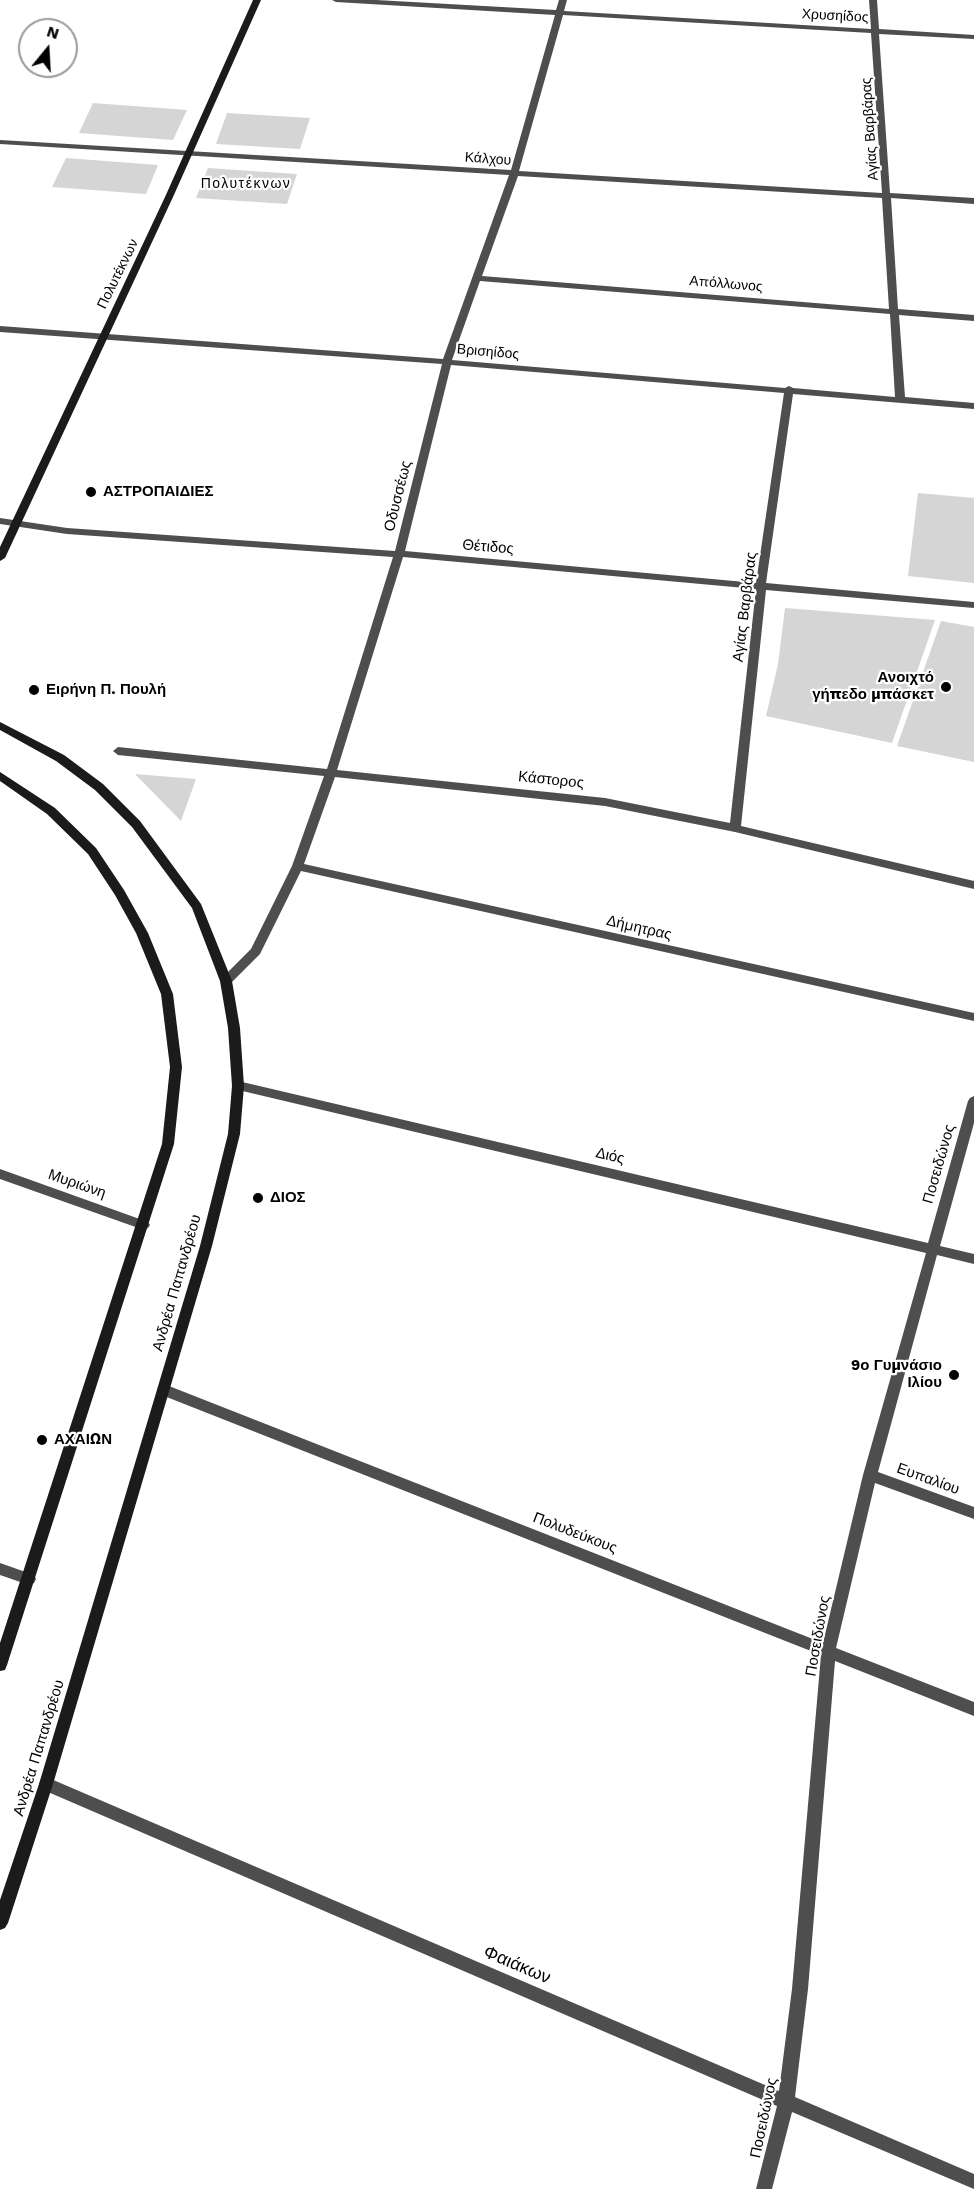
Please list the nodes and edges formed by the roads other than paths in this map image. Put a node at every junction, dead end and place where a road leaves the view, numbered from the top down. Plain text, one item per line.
1 (257, 0) edge
2 (336, 0) edge
3 (563, 0) edge
4 (873, 0) edge
5 (559, 14) junction
6 (876, 31) junction
7 (974, 37) edge
8 (0, 142) edge
9 (189, 153) junction
10 (514, 174) junction
11 (888, 196) junction
12 (974, 201) edge
13 (476, 278) junction
14 (895, 311) junction
15 (974, 318) edge
16 (0, 329) edge
17 (103, 336) junction
18 (447, 362) junction
19 (789, 389) junction
20 (900, 399) junction
21 (974, 406) edge
22 (0, 521) edge
23 (16, 525) junction
24 (399, 554) junction
25 (0, 558) edge
26 (761, 585) junction
27 (974, 606) edge
28 (0, 725) edge
29 (118, 751) dead end
30 (331, 772) junction
31 (0, 776) edge
32 (735, 828) junction
33 (298, 866) junction
34 (974, 885) edge
35 (226, 981) junction
36 (974, 1017) edge
37 (238, 1086) junction
38 (974, 1101) edge
39 (0, 1174) edge
40 (144, 1225) junction
41 (932, 1248) junction
42 (974, 1259) edge
43 (164, 1390) junction
44 (870, 1475) junction
45 (974, 1513) edge
46 (0, 1569) edge
47 (29, 1579) junction
48 (829, 1650) junction
49 (0, 1665) edge
50 (974, 1709) edge
51 (46, 1784) junction
52 (0, 1923) edge
53 (786, 2102) junction
54 (974, 2182) edge
55 (764, 2189) edge

1 - 9 main road, Πολυτέκνων
2 - 5 street, Χρυσηίδος
3 - 5 street, Οδυσσέως
4 - 6 street, Αγίας Βαρβάρας
5 - 6 street, Χρυσηίδος
5 - 10 street, Οδυσσέως
6 - 7 street, Χρυσηίδος
6 - 11 street, Αγίας Βαρβάρας
8 - 9 street, Κάλχου
9 - 10 street, Κάλχου
9 - 17 main road, Πολυτέκνων
10 - 11 street, Κάλχου
10 - 13 street, Οδυσσέως
11 - 12 street, Κάλχου
11 - 14 street, Αγίας Βαρβάρας
13 - 14 street, Απόλλωνος
13 - 18 street, Οδυσσέως
14 - 15 street, Απόλλωνος
14 - 20 street, Αγίας Βαρβάρας
16 - 17 street, Βρισηίδος
17 - 18 street, Βρισηίδος
17 - 23 main road, Πολυτέκνων
18 - 19 street, Βρισηίδος
18 - 24 street, Οδυσσέως
19 - 20 street, Βρισηίδος
19 - 26 street, Αγίας Βαρβάρας
20 - 21 street, Βρισηίδος
22 - 23 street, Θέτιδος
23 - 24 street, Θέτιδος
23 - 25 main road, Πολυτέκνων
24 - 26 street, Θέτιδος
24 - 30 street, Οδυσσέως
26 - 27 street, Θέτιδος
26 - 32 street, Αγίας Βαρβάρας
28 - 35 main road, Ανδρέα Παπανδρέου
29 - 30 street, Κάστορος
30 - 32 street, Κάστορος
30 - 33 street, Οδυσσέως
31 - 40 main road
32 - 34 street, Κάστορος
33 - 35 street, Οδυσσέως
33 - 36 street, Δήμητρας
35 - 37 main road, Ανδρέα Παπανδρέου
37 - 41 street, Διός
37 - 43 main road, Ανδρέα Παπανδρέου
38 - 41 street, Ποσειδώνος
39 - 40 street, Μυριώνη
40 - 47 main road
41 - 42 street, Διός
41 - 44 street, Ποσειδώνος
43 - 48 street, Πολυδεύκους
43 - 51 main road, Ανδρέα Παπανδρέου
44 - 45 street, Ευπαλίου
44 - 48 street, Ποσειδώνος
46 - 47 street
47 - 49 main road
48 - 50 street, Πολυδεύκους
48 - 53 street, Ποσειδώνος
51 - 52 main road, Ανδρέα Παπανδρέου
51 - 53 street, Φαιάκων
53 - 54 street, Φαιάκων
53 - 55 street, Ποσειδώνος

